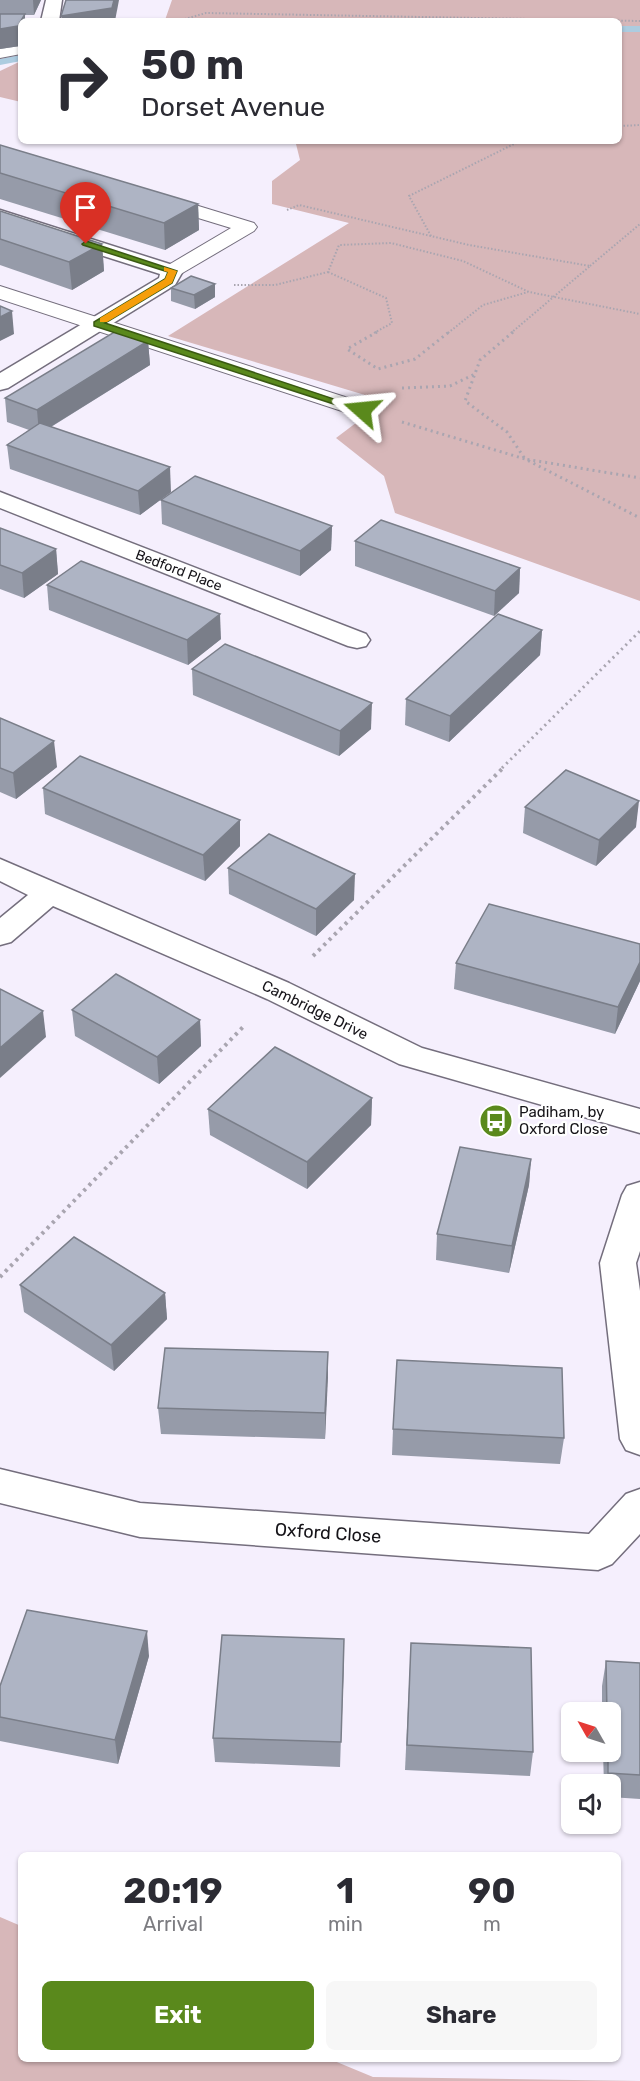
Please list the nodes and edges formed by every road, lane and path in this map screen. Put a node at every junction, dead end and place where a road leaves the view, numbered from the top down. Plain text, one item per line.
1 (54, 0) edge
2 (51, 18) edge
3 (188, 18) edge
4 (477, 18) edge
5 (622, 21) edge
6 (640, 21) edge
7 (18, 50) edge
8 (0, 53) edge
9 (640, 125) edge
10 (622, 126) edge
11 (514, 144) edge
12 (135, 192) edge
13 (0, 216) edge
14 (640, 224) edge
15 (247, 227) junction
16 (431, 236) junction
17 (590, 266) junction
18 (328, 272) junction
19 (168, 277) junction
20 (0, 292) edge
21 (529, 292) junction
22 (554, 297) junction
23 (640, 314) edge
24 (98, 324) junction
25 (475, 374) junction
26 (0, 383) edge
27 (352, 407) junction
28 (525, 459) junction
29 (640, 478) edge
30 (0, 499) edge
31 (640, 518) edge
32 (640, 631) edge
33 (357, 640) dead end
34 (0, 869) edge
35 (49, 893) junction
36 (0, 935) edge
37 (278, 991) junction
38 (640, 1121) edge
39 (640, 1195) edge
40 (0, 1277) edge
41 (640, 1438) edge
42 (0, 1486) edge
43 (640, 1506) edge

1 - 2 street
3 - 4 path
5 - 6 path
7 - 8 lane
9 - 10 path
11 - 16 path
12 - 15 lane
13 - 19 street
14 - 17 path
15 - 16 path
15 - 19 lane
16 - 17 path
17 - 22 path
18 - 19 path
18 - 21 path
18 - 21 path
19 - 24 street
20 - 24 lane
21 - 22 path
22 - 23 path
22 - 25 path
24 - 26 street
24 - 27 lane
25 - 27 path
25 - 28 path
27 - 28 path
28 - 29 path
28 - 31 path
30 - 33 street, Bedford Place
32 - 37 path
34 - 35 street, Cambridge Drive
35 - 36 street
35 - 37 street, Cambridge Drive
37 - 38 street, Cambridge Drive
37 - 40 path
39 - 41 street
42 - 43 street, Oxford Close

